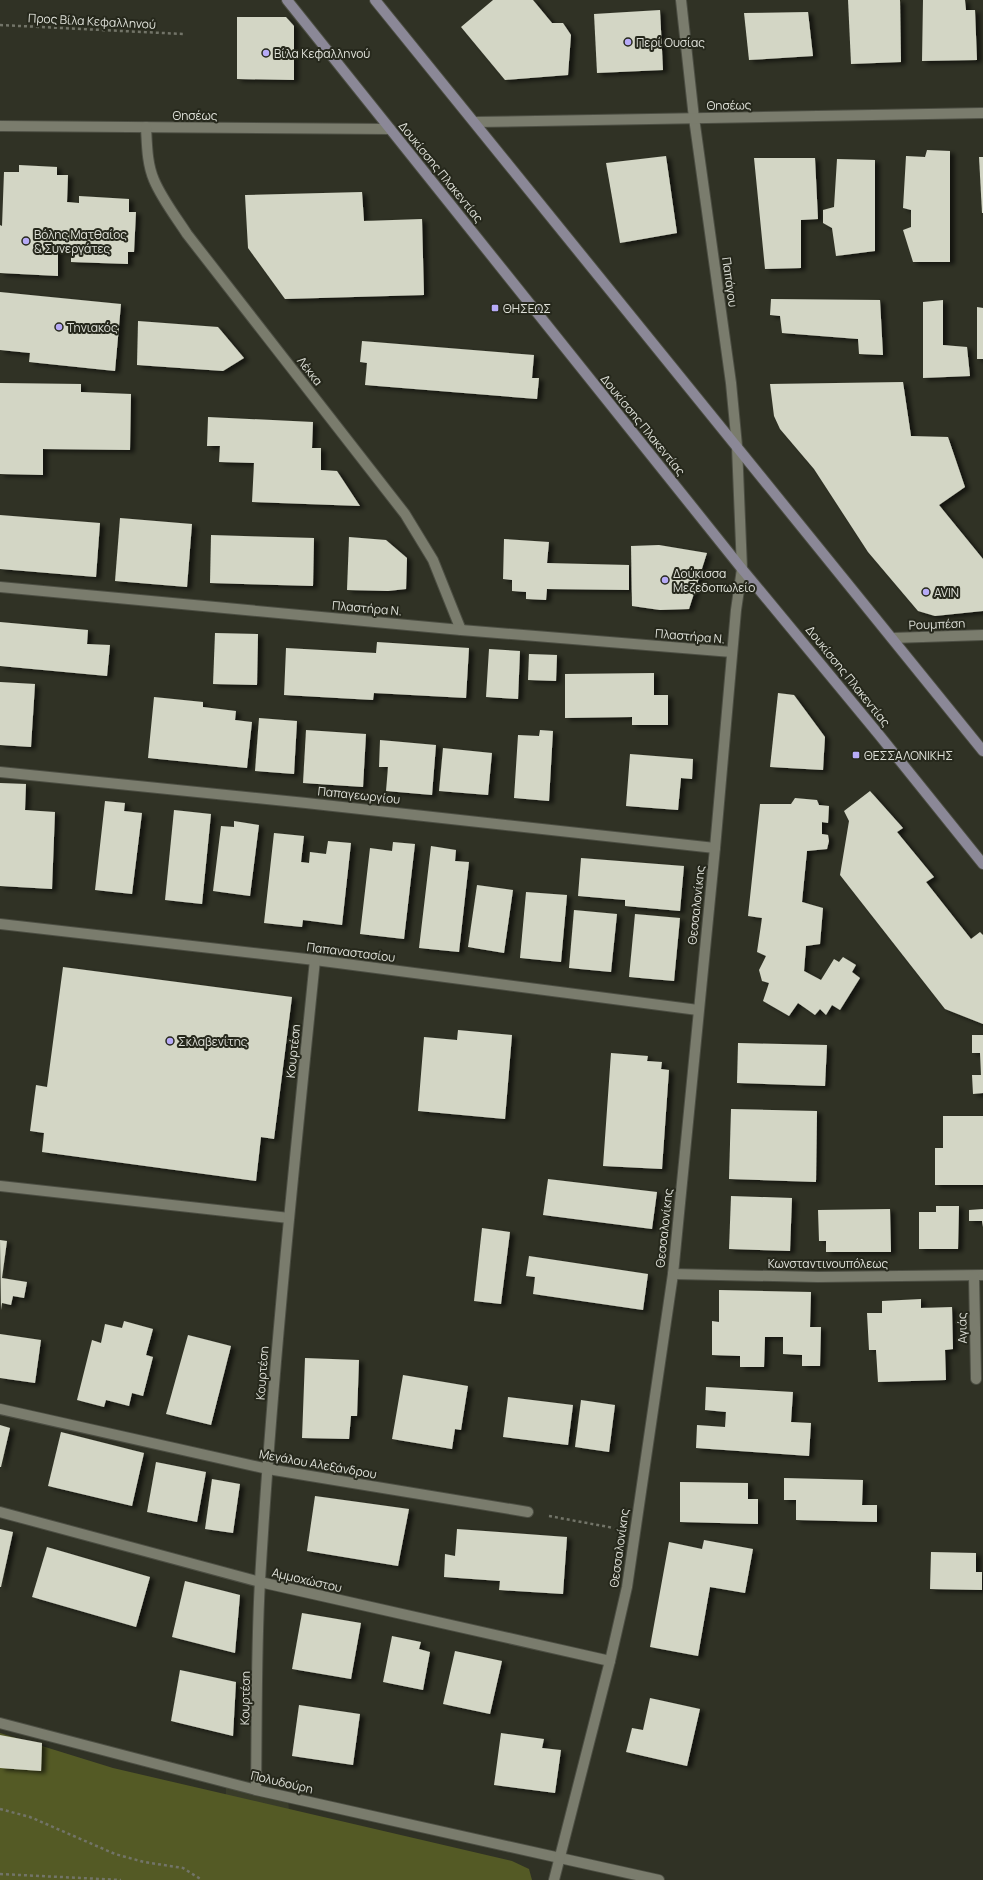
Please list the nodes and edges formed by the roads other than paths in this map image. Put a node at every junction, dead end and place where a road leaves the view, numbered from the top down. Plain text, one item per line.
1 (287, 0) edge
2 (376, 0) edge
3 (681, 0) edge
4 (983, 113) edge
5 (694, 118) junction
6 (474, 122) junction
7 (0, 126) edge
8 (146, 127) junction
9 (390, 129) junction
10 (737, 446) junction
11 (742, 569) junction
12 (0, 587) edge
13 (461, 630) junction
14 (983, 635) edge
15 (892, 638) junction
16 (732, 652) junction
17 (983, 751) edge
18 (0, 772) edge
19 (715, 848) junction
20 (983, 864) edge
21 (0, 924) edge
22 (315, 960) junction
23 (698, 1010) junction
24 (0, 1186) edge
25 (290, 1218) junction
26 (672, 1274) junction
27 (979, 1275) edge
28 (976, 1379) dead end
29 (0, 1409) edge
30 (268, 1470) junction
31 (0, 1512) edge
32 (528, 1512) road end
33 (260, 1582) junction
34 (610, 1661) junction
35 (0, 1723) edge
36 (256, 1790) junction
37 (560, 1858) junction
38 (554, 1880) edge
39 (660, 1880) edge

1 - 9 main road, Δουκίσσης Πλακεντίας
2 - 6 main road
3 - 5 street, Παπάγου
4 - 5 street, Θησέως
5 - 6 street, Θησέως
5 - 10 street, Παπάγου
6 - 10 main road
7 - 8 street, Θησέως
8 - 9 street, Θησέως
8 - 13 street, Λέκκα
9 - 11 main road, Δουκίσσης Πλακεντίας
10 - 11 street, Παπάγου
10 - 15 main road
11 - 16 street, Θεσσαλονίκης
11 - 20 main road, Δουκίσσης Πλακεντίας
12 - 13 street, Πλαστήρα Ν.
13 - 16 street, Πλαστήρα Ν.
14 - 15 street, Ρουμπέση
15 - 17 main road
16 - 19 street, Θεσσαλονίκης
18 - 19 street, Παπαγεωργίου
19 - 23 street, Θεσσαλονίκης
21 - 22 street, Παπαναστασίου
22 - 23 street, Παπαναστασίου
22 - 25 street, Κουρτέση
23 - 26 street, Θεσσαλονίκης
24 - 25 street
25 - 30 street, Κουρτέση
26 - 27 street, Κωνσταντινουπόλεως
26 - 34 street, Θεσσαλονίκης
27 - 28 street, Αγιάς
29 - 30 street, Μεγάλου Αλεξάνδρου
30 - 32 street, Μεγάλου Αλεξάνδρου
30 - 33 street, Κουρτέση
31 - 33 street, Αμμοχώστου
33 - 34 street, Αμμοχώστου
33 - 36 street, Κουρτέση
34 - 37 street, Θεσσαλονίκης
35 - 36 street, Πολυδούρη
36 - 37 street, Πολυδούρη
37 - 38 street, Θεσσαλονίκης
37 - 39 street, Πολυδούρη

